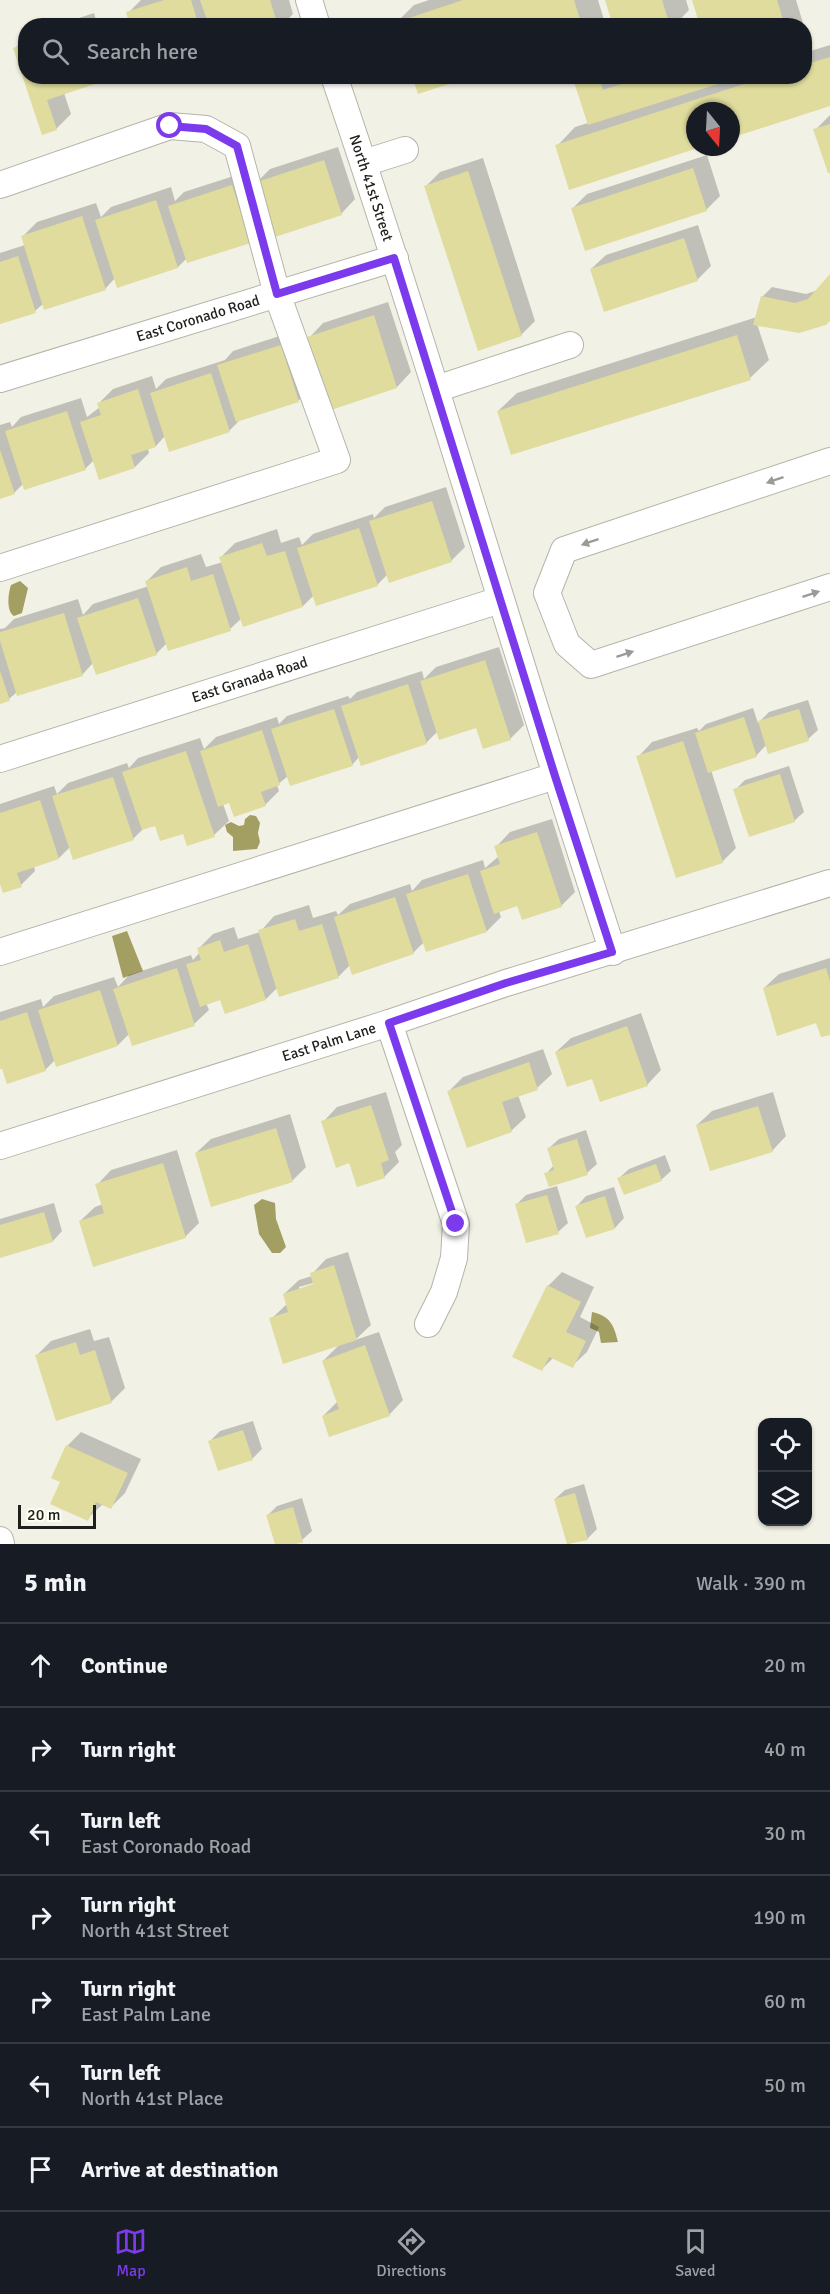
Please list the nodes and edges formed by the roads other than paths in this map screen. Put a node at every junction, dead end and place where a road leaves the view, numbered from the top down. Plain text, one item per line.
1 (309, 0) edge
2 (315, 18) edge
3 (337, 84) edge
4 (405, 150) dead end
5 (364, 163) junction
6 (0, 184) edge
7 (394, 258) junction
8 (277, 294) junction
9 (570, 345) dead end
10 (0, 380) edge
11 (436, 389) junction
12 (830, 461) edge
13 (0, 568) edge
14 (830, 587) edge
15 (500, 600) junction
16 (0, 759) edge
17 (555, 776) junction
18 (830, 883) edge
19 (0, 952) edge
20 (612, 952) junction
21 (389, 1023) junction
22 (0, 1146) edge
23 (428, 1324) dead end
24 (0, 1540) edge
25 (1, 1544) edge

1 - 2 street
3 - 5 street, North 41st Street
4 - 5 street
5 - 7 street, North 41st Street
6 - 8 street
7 - 8 street, East Coronado Road
7 - 11 street, North 41st Street
8 - 10 street, East Coronado Road
8 - 13 street
9 - 11 street
11 - 15 street, North 41st Street
12 -> 14 street
15 - 16 street, East Granada Road
15 - 17 street, North 41st Street
17 - 19 street
17 - 20 street, North 41st Street
18 - 20 street, East Palm Lane
20 - 21 street, East Palm Lane
21 - 22 street, East Palm Lane
21 - 23 street
24 - 25 street

